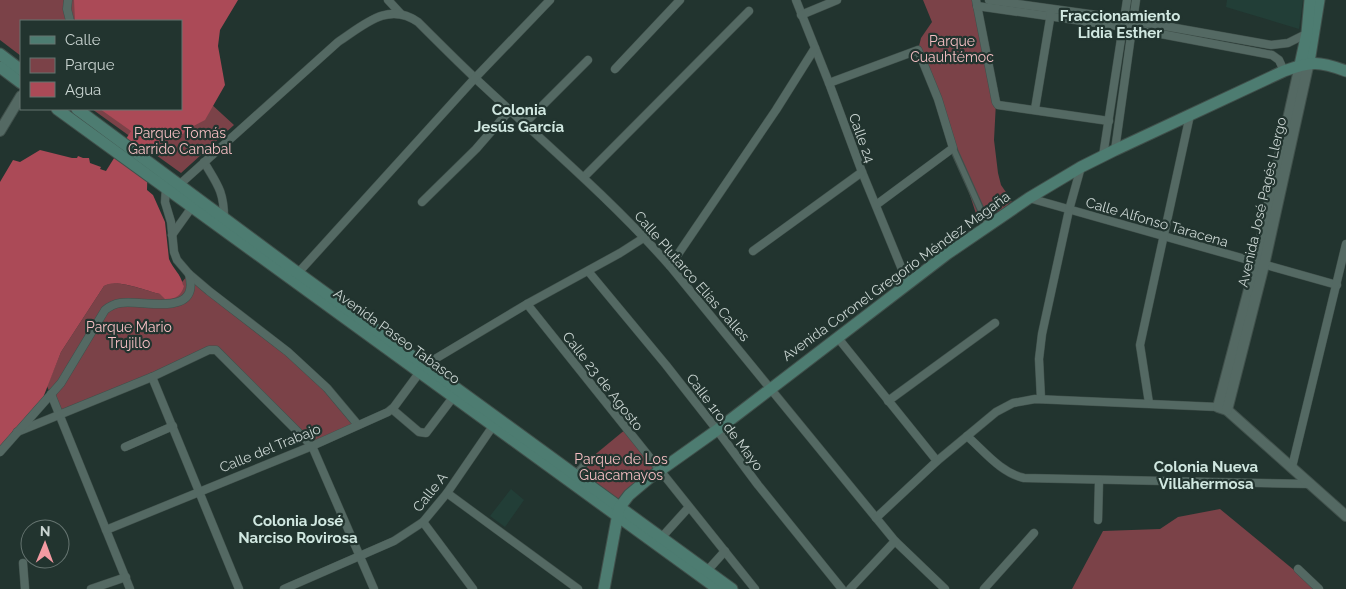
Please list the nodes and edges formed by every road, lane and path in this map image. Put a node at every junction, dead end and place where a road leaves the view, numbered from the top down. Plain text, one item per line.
1 (68, 0) edge
2 (388, 0) edge
3 (550, 0) edge
4 (680, 0) edge
5 (796, 0) edge
6 (837, 0) edge
7 (989, 0) edge
8 (1127, 0) edge
9 (1136, 0) edge
10 (1310, 0) edge
11 (1319, 0) edge
12 (976, 3) edge
13 (749, 11) dead end
14 (1051, 13) junction
15 (401, 14) junction
16 (801, 14) junction
17 (70, 20) edge
18 (1124, 23) junction
19 (1133, 25) junction
20 (1311, 32) junction
21 (815, 48) junction
22 (0, 54) edge
23 (588, 60) dead end
24 (1305, 64) junction
25 (0, 67) edge
26 (20, 69) edge
27 (615, 69) dead end
28 (1284, 71) junction
29 (1346, 72) edge
30 (475, 78) junction
31 (20, 81) edge
32 (829, 82) junction
33 (20, 98) edge
34 (1035, 109) junction
35 (58, 110) edge
36 (78, 110) edge
37 (510, 110) junction
38 (1190, 115) junction
39 (1109, 121) junction
40 (525, 123) junction
41 (0, 131) edge
42 (953, 148) junction
43 (1115, 150) junction
44 (1103, 156) junction
45 (204, 162) junction
46 (1081, 167) junction
47 (862, 172) junction
48 (584, 177) junction
49 (179, 185) junction
50 (166, 188) junction
51 (1029, 198) junction
52 (422, 202) dead end
53 (876, 205) junction
54 (192, 207) junction
55 (1069, 210) junction
56 (224, 218) junction
57 (988, 226) junction
58 (172, 235) junction
59 (1164, 237) junction
60 (645, 238) junction
61 (1346, 244) edge
62 (753, 251) dead end
63 (1260, 264) junction
64 (670, 266) junction
65 (588, 271) junction
66 (298, 273) junction
67 (189, 274) junction
68 (908, 284) junction
69 (1337, 285) junction
70 (527, 304) junction
71 (995, 323) dead end
72 (838, 338) junction
73 (423, 368) junction
74 (152, 377) junction
75 (770, 388) junction
76 (51, 394) junction
77 (454, 396) junction
78 (1041, 399) junction
79 (888, 401) junction
80 (1149, 404) junction
81 (1223, 408) junction
82 (392, 409) junction
83 (59, 416) junction
84 (358, 425) junction
85 (172, 426) junction
86 (493, 426) junction
87 (717, 430) junction
88 (18, 432) junction
89 (967, 436) junction
90 (125, 446) dead end
91 (312, 446) junction
92 (0, 452) edge
93 (586, 462) dead end
94 (937, 462) junction
95 (1292, 467) junction
96 (660, 472) junction
97 (575, 475) junction
98 (1099, 481) junction
99 (1311, 484) junction
100 (199, 491) junction
101 (447, 493) junction
102 (689, 507) junction
103 (618, 512) junction
104 (1346, 516) edge
105 (876, 518) junction
106 (1098, 520) dead end
107 (423, 522) junction
108 (106, 530) junction
109 (1034, 533) dead end
110 (661, 538) junction
111 (896, 541) junction
112 (724, 551) junction
113 (360, 556) junction
114 (23, 569) edge
115 (1298, 569) dead end
116 (707, 571) junction
117 (126, 578) junction
118 (25, 589) edge
119 (91, 589) edge
120 (130, 589) edge
121 (238, 589) edge
122 (284, 589) edge
123 (374, 589) edge
124 (473, 589) edge
125 (578, 589) edge
126 (604, 589) edge
127 (718, 589) edge
128 (732, 589) edge
129 (755, 589) edge
130 (842, 589) edge
131 (850, 589) edge
132 (945, 589) edge
133 (984, 589) edge
134 (1319, 589) edge

1 - 17 street
2 - 15 street, Calle Plutarco Elías Calles
3 - 30 street
4 - 27 street
5 - 16 street, Calle 24
6 - 16 street
7 - 14 street
8 - 18 street
9 - 19 street
10 - 20 main road, Avenida José Pagés Llergo
11 - 20 main road, Avenida José Pagés Llergo
12 - 14 street
12 - 34 street
13 - 48 street
14 - 18 street
14 - 34 street
15 - 30 street, Calle Plutarco Elías Calles
15 - 45 street
16 - 21 street, Calle 24
18 - 19 street
18 - 39 street
19 - 20 street
19 - 28 street
19 - 43 street
20 - 24 main road, Avenida José Pagés Llergo
21 - 32 street, Calle 24
21 - 64 street
22 - 26 main road
23 - 40 street
24 - 28 main road, Avenida Coronel Gregorio Méndez Magaña
24 - 29 main road
24 - 63 street, Avenida José Pagés Llergo
25 - 31 main road
28 - 38 main road, Avenida Coronel Gregorio Méndez Magaña
30 - 37 street, Calle Plutarco Elías Calles
30 - 66 street
32 - 42 street
32 - 47 street, Calle 24
33 - 41 street
34 - 39 street
35 - 50 main road, Avenida Paseo Tabasco
36 - 49 main road, Avenida Paseo Tabasco
37 - 40 street, Calle Plutarco Elías Calles
37 - 52 street
38 - 43 main road, Avenida Coronel Gregorio Méndez Magaña
38 - 59 street
39 - 44 street
40 - 48 street, Calle Plutarco Elías Calles
42 - 53 street
42 - 57 street
43 - 44 main road, Avenida Coronel Gregorio Méndez Magaña
44 - 46 main road, Avenida Coronel Gregorio Méndez Magaña
45 - 49 street
45 - 56 street
46 - 51 main road, Avenida Coronel Gregorio Méndez Magaña
46 - 55 street
47 - 53 street, Calle 24
47 - 62 street
48 - 60 street, Calle Plutarco Elías Calles
49 - 56 main road, Avenida Paseo Tabasco
50 - 54 main road, Avenida Paseo Tabasco
50 - 58 street
51 - 55 street, Calle Alfonso Taracena
51 - 57 main road, Avenida Coronel Gregorio Méndez Magaña
53 - 68 street, Calle 24
54 - 58 street
54 - 73 main road, Avenida Paseo Tabasco
55 - 59 street, Calle Alfonso Taracena
55 - 78 street
56 - 66 main road, Avenida Paseo Tabasco
57 - 68 main road, Avenida Coronel Gregorio Méndez Magaña
58 - 67 street
59 - 63 street, Calle Alfonso Taracena
59 - 80 street
60 - 64 street, Calle Plutarco Elías Calles
60 - 65 street
61 - 69 street
63 - 69 street, Calle Alfonso Taracena
63 - 81 street, Avenida José Pagés Llergo
64 - 75 street, Calle Plutarco Elías Calles
65 - 70 street
65 - 87 street, Calle 1ro. de Mayo
66 - 73 main road, Avenida Paseo Tabasco
67 - 76 street
67 - 84 street
68 - 72 main road, Avenida Coronel Gregorio Méndez Magaña
69 - 95 street
70 - 73 street
70 - 96 street, Calle 23 de Agosto
71 - 79 street
72 - 75 main road, Avenida Coronel Gregorio Méndez Magaña
72 - 79 street
73 - 77 main road, Avenida Paseo Tabasco
73 - 82 street, Calle del Trabajo
73 - 97 main road, Avenida Paseo Tabasco
74 - 83 street
74 - 85 street
74 - 91 street
75 - 87 main road, Avenida Coronel Gregorio Méndez Magaña
75 - 105 street, Calle Plutarco Elías Calles
76 - 83 street
76 - 88 street
77 - 82 street
77 - 86 main road, Avenida Paseo Tabasco
78 - 80 street
78 - 89 street
79 - 94 street
80 - 81 street
81 - 95 street
82 - 84 street, Calle del Trabajo
83 - 88 street
83 - 108 street
84 - 91 street, Calle del Trabajo
85 - 90 street
85 - 100 street
86 - 101 street, Calle A
86 - 103 main road, Avenida Paseo Tabasco
87 - 96 main road, Avenida Coronel Gregorio Méndez Magaña
87 - 130 street, Calle 1ro. de Mayo
88 - 92 street
89 - 94 street
89 - 98 street
91 - 100 street, Calle del Trabajo
91 - 113 street
93 - 97 street
94 - 105 street
95 - 99 street
96 - 102 street, Calle 23 de Agosto
96 - 103 main road, Avenida Coronel Gregorio Méndez Magaña
97 - 103 main road, Avenida Paseo Tabasco
98 - 99 street
98 - 106 street
99 - 104 street
100 - 108 street, Calle del Trabajo
100 - 121 street
101 - 107 street, Calle A
101 - 125 street
102 - 110 street
102 - 112 street, Calle 23 de Agosto
103 - 110 main road, Avenida Paseo Tabasco
103 - 126 main road
103 - 127 main road, Avenida Paseo Tabasco
105 - 111 street, Calle Plutarco Elías Calles
107 - 113 street, Calle A
107 - 124 street
108 - 117 street
109 - 133 street
110 - 116 main road, Avenida Paseo Tabasco
111 - 131 street
111 - 132 street, Calle Plutarco Elías Calles
112 - 116 street
112 - 129 street, Calle 23 de Agosto
113 - 122 street, Calle A
113 - 123 street
114 - 118 street
115 - 134 street
116 - 128 main road, Avenida Paseo Tabasco
117 - 119 street
117 - 120 street

